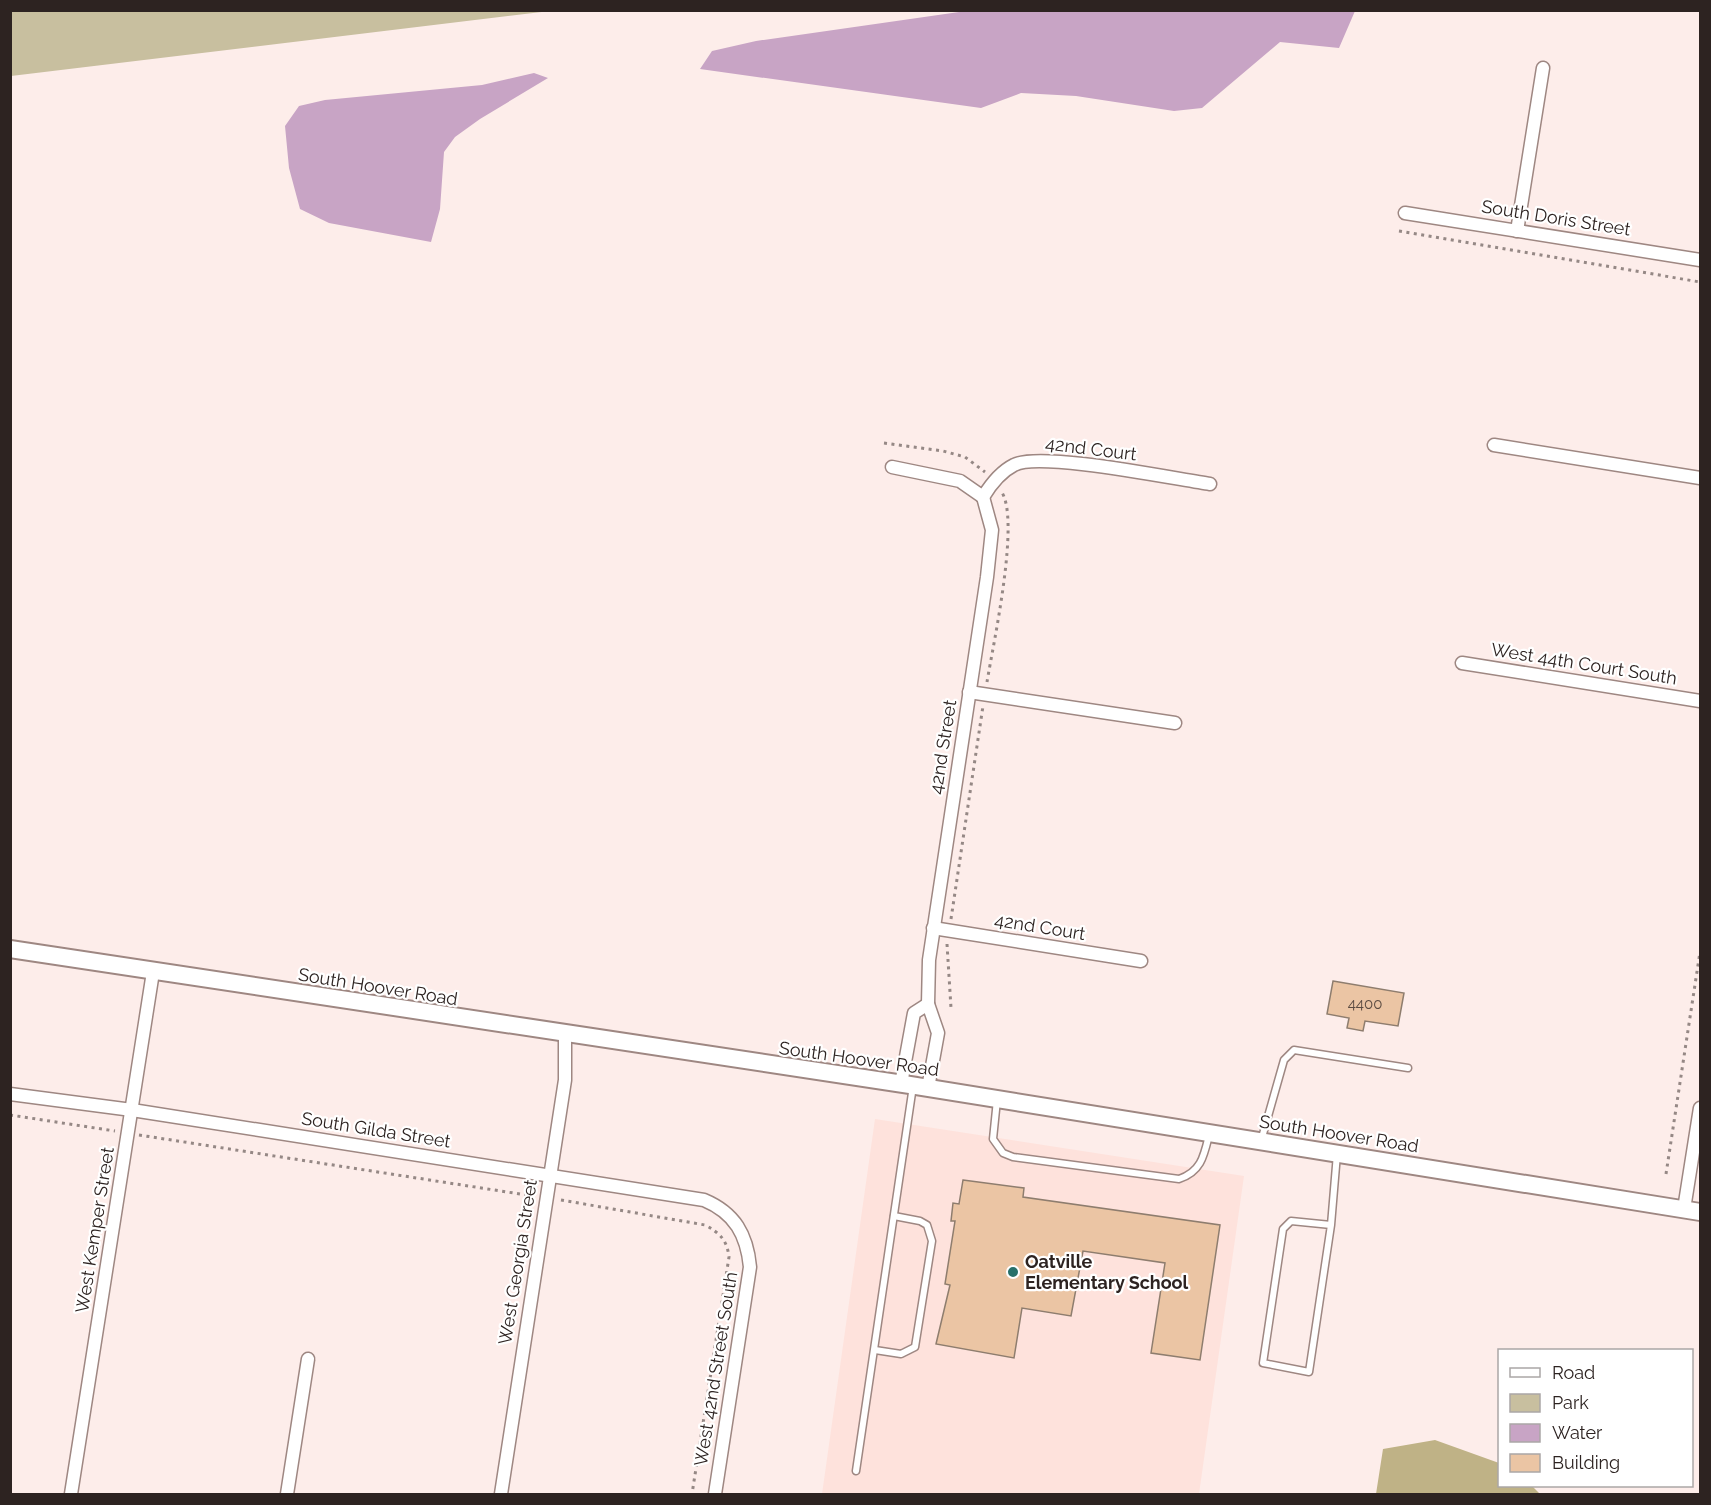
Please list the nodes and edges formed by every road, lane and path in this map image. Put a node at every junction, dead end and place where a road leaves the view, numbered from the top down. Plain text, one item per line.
1 (1543, 68) dead end
2 (1405, 213) dead end
3 (1399, 231) dead end
4 (1517, 231) junction
5 (1701, 260) edge
6 (1701, 282) edge
7 (1494, 445) dead end
8 (892, 467) dead end
9 (1701, 478) edge
10 (1210, 484) dead end
11 (982, 497) junction
12 (1462, 663) dead end
13 (969, 692) junction
14 (1701, 700) edge
15 (1175, 723) dead end
16 (933, 928) junction
17 (10, 949) edge
18 (1701, 952) edge
19 (1141, 961) dead end
20 (153, 972) junction
21 (928, 1004) junction
22 (565, 1035) junction
23 (1408, 1068) dead end
24 (914, 1086) junction
25 (10, 1094) edge
26 (997, 1100) junction
27 (1701, 1108) edge
28 (132, 1110) junction
29 (10, 1115) edge
30 (128, 1133) junction
31 (1210, 1133) junction
32 (1261, 1142) junction
33 (1337, 1154) junction
34 (1666, 1174) dead end
35 (550, 1175) junction
36 (546, 1198) junction
37 (1692, 1210) edge
38 (731, 1216) joint
39 (894, 1216) junction
40 (1331, 1225) junction
41 (875, 1350) junction
42 (308, 1359) dead end
43 (856, 1471) dead end
44 (71, 1494) edge
45 (287, 1494) edge
46 (501, 1494) edge
47 (692, 1494) edge
48 (715, 1494) edge

1 - 4 street
2 - 4 street, South Doris Street
3 - 6 path
4 - 5 street, South Doris Street
7 - 9 street
8 - 11 street
10 - 11 street, 42nd Court
11 - 13 street, 42nd Street
12 - 14 street, West 44th Court South
13 - 15 street
13 - 16 street, 42nd Street
16 - 19 street, 42nd Court
16 - 21 street, 42nd Street
17 - 20 street, South Hoover Road
18 - 34 path
20 - 22 street, South Hoover Road
20 - 28 street, West Kemper Street
21 - 24 street, 42nd Street
21 - 24 street
22 - 24 street, South Hoover Road
22 - 35 street, West Georgia Street
23 - 32 lane
24 - 26 street, South Hoover Road
24 - 39 lane
25 - 28 street, South Gilda Street
26 - 31 street, South Hoover Road
26 - 31 lane
27 - 37 street
28 - 30 street, West Kemper Street
28 - 35 street, South Gilda Street
29 - 30 path
30 - 36 path
30 - 44 street, West Kemper Street
31 - 32 street, South Hoover Road
32 - 33 street, South Hoover Road
33 - 37 street, South Hoover Road
33 - 40 lane
35 - 36 street, West Georgia Street
35 - 38 street, South Gilda Street
36 - 46 street, West Georgia Street
36 - 47 path
38 - 48 street, West 42nd Street South
39 - 41 lane
39 - 41 lane
40 - 40 lane
41 - 43 lane
42 - 45 street

